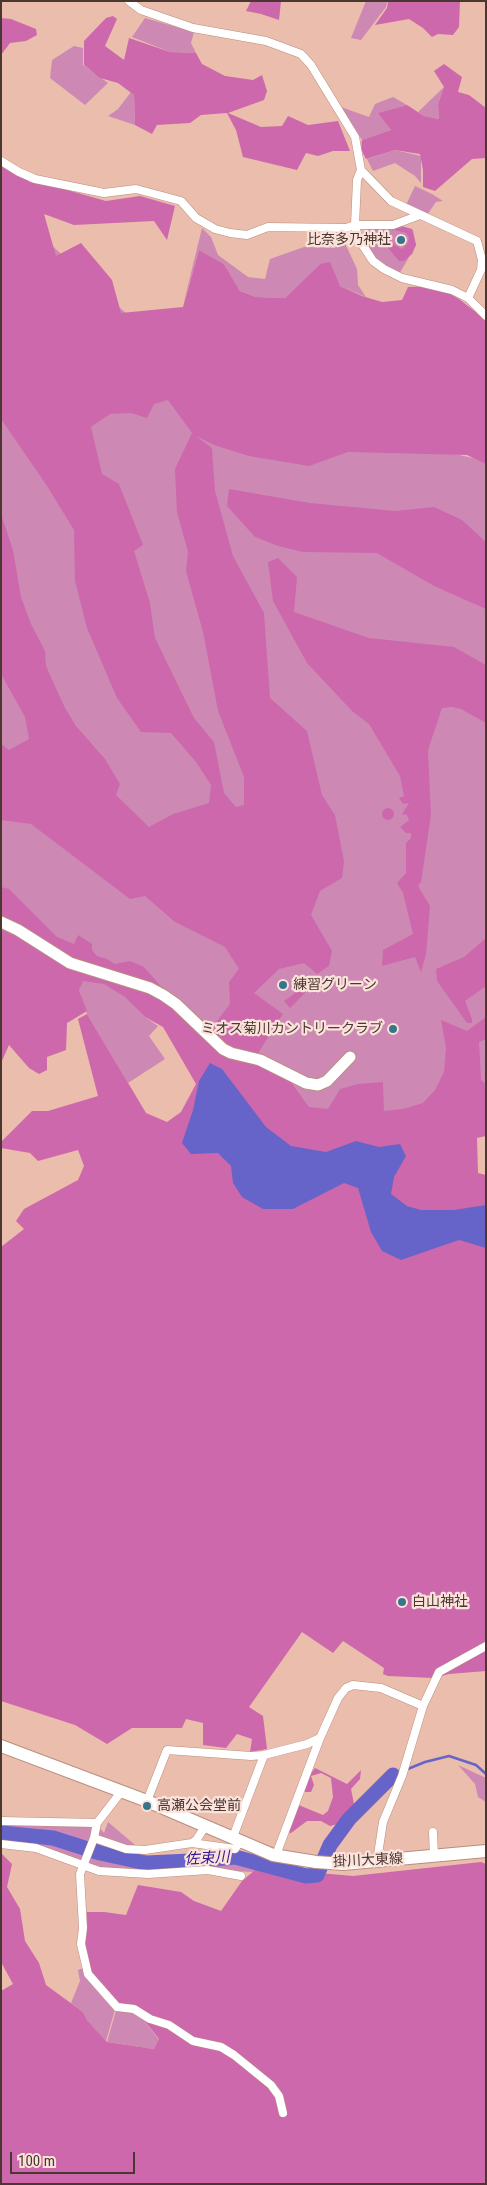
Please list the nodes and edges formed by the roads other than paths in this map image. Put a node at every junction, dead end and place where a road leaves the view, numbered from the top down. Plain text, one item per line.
1 (129, 1) edge
2 (1, 161) edge
3 (361, 170) junction
4 (420, 215) junction
5 (355, 225) junction
6 (468, 298) junction
7 (486, 316) edge
8 (1, 922) edge
9 (350, 1057) dead end
10 (486, 1646) edge
11 (423, 1706) junction
12 (320, 1738) junction
13 (1, 1746) edge
14 (264, 1754) junction
15 (121, 1792) junction
16 (147, 1801) junction
17 (1, 1821) edge
18 (97, 1823) junction
19 (206, 1825) junction
20 (434, 1832) dead end
21 (237, 1838) junction
22 (93, 1840) junction
23 (192, 1843) junction
24 (1, 1844) edge
25 (484, 1854) edge
26 (276, 1855) junction
27 (434, 1856) junction
28 (377, 1861) junction
29 (84, 1865) junction
30 (241, 1876) dead end
31 (284, 2113) dead end

1 - 3 street
2 - 5 street
3 - 4 street
3 - 5 street
4 - 5 street
4 - 6 street
5 - 6 street
6 - 7 street
8 - 9 street
10 - 11 street
11 - 12 street
11 - 28 street
12 - 14 street
12 - 26 street
13 - 15 main road, 掛川大東線
14 - 16 street
14 - 21 street
15 - 16 main road, 掛川大東線
15 - 18 street
16 - 19 main road, 掛川大東線
17 - 18 street
18 - 22 street
19 - 21 main road, 掛川大東線
19 - 23 street
20 - 27 street
21 - 23 street
21 - 26 main road, 掛川大東線
22 - 23 street
22 - 29 street
24 - 29 street
25 - 27 main road, 掛川大東線
26 - 28 main road, 掛川大東線
27 - 28 main road, 掛川大東線
29 - 30 street
29 - 31 street

